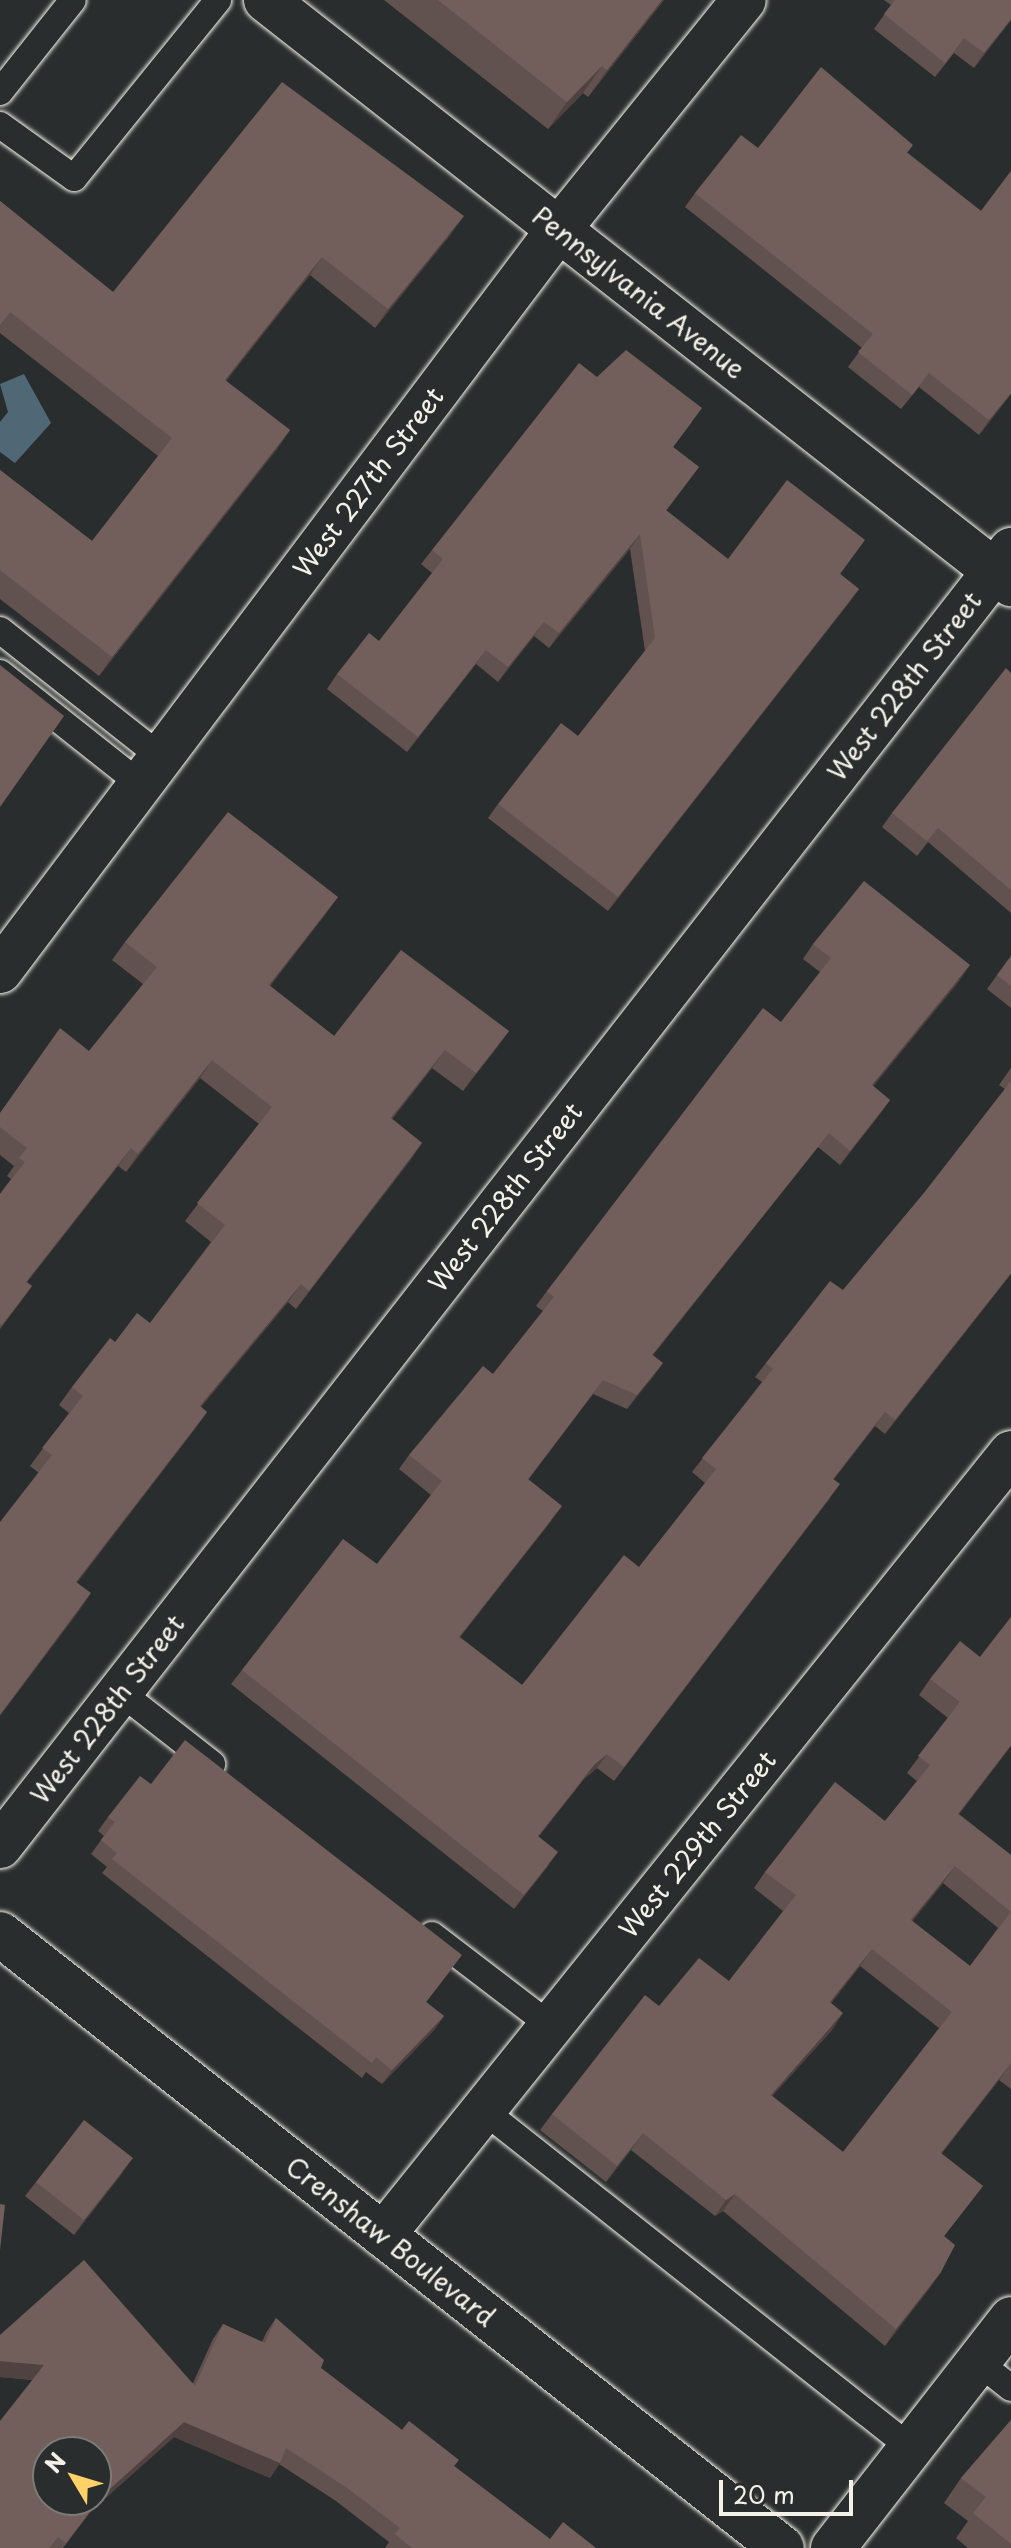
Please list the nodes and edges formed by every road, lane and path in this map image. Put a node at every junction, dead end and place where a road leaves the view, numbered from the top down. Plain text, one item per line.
1 (73, 0) edge
2 (218, 0) edge
3 (266, 0) edge
4 (744, 0) edge
5 (0, 92) edge
6 (0, 125) edge
7 (559, 229) junction
8 (1005, 568) edge
9 (0, 630) edge
10 (0, 673) edge
11 (150, 771) junction
12 (0, 971) edge
13 (1011, 1453) edge
14 (120, 1692) junction
15 (230, 1778) edge
16 (0, 1846) edge
17 (415, 1921) edge
18 (0, 1934) edge
19 (551, 2026) junction
20 (483, 2110) junction
21 (383, 2235) junction
22 (1011, 2319) edge
23 (994, 2375) edge
24 (911, 2448) junction
25 (782, 2548) edge
26 (833, 2548) edge

1 - 5 lane
2 - 6 lane
3 - 7 street, Pennsylvania Avenue
4 - 7 street, West 227th Street
7 - 8 street, Pennsylvania Avenue
7 - 11 street, West 227th Street
8 - 14 street, West 228th Street
9 - 11 lane
10 - 11 lane
11 - 12 street, West 227th Street
13 - 19 street, West 229th Street
14 - 15 lane
14 - 16 street, West 228th Street
17 - 19 lane
18 - 21 street, Crenshaw Boulevard
19 - 20 street, West 229th Street
20 - 21 street, West 229th Street
20 - 24 lane
21 - 25 street, Crenshaw Boulevard
22 - 23 street
23 - 24 street
24 - 26 street

